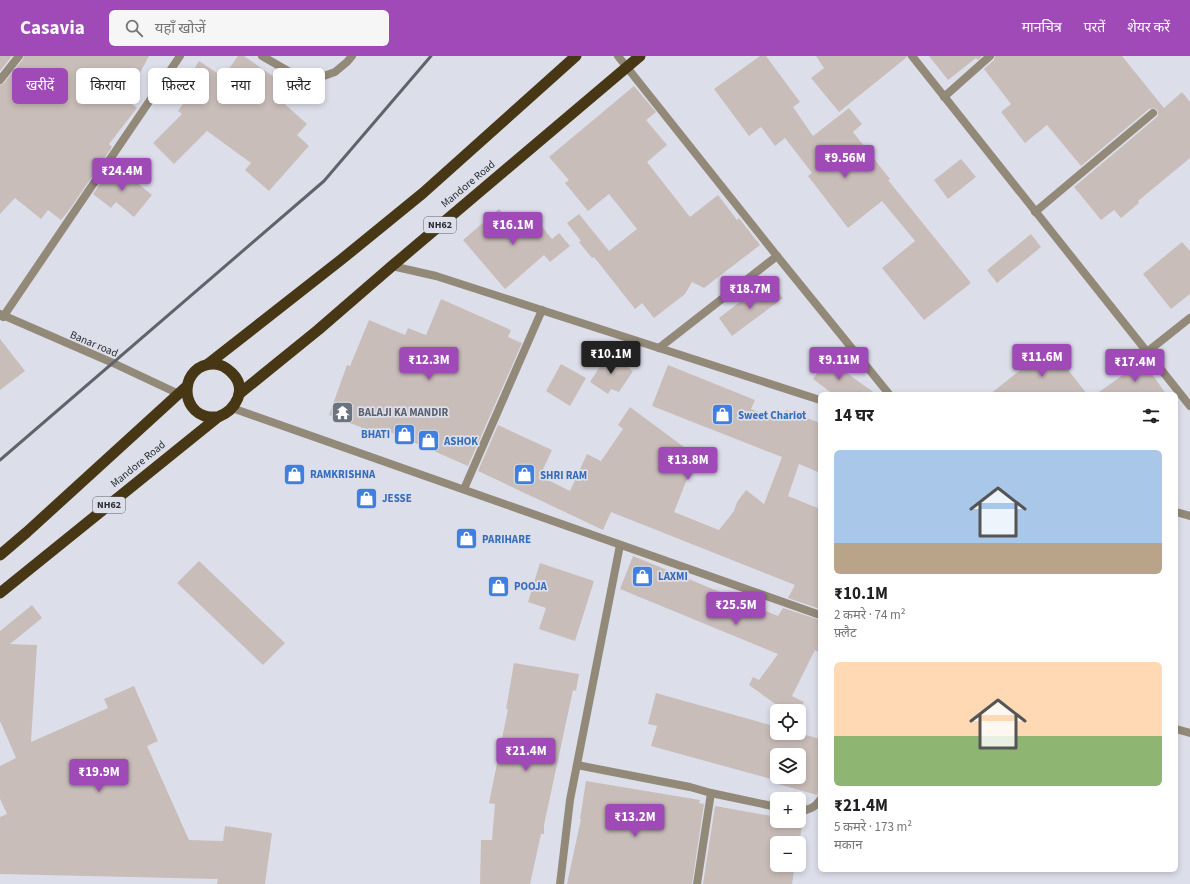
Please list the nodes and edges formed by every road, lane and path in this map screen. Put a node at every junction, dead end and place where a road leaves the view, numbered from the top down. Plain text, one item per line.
1 (18, 56) edge
2 (180, 56) edge
3 (262, 56) edge
4 (352, 56) edge
5 (576, 56) edge
6 (618, 56) edge
7 (640, 56) edge
8 (912, 56) edge
9 (990, 56) edge
10 (628, 67) junction
11 (0, 80) edge
12 (944, 97) junction
13 (1153, 113) dead end
14 (1035, 212) junction
15 (777, 256) junction
16 (392, 266) junction
17 (542, 310) junction
18 (2, 316) edge
19 (1190, 318) edge
20 (659, 348) junction
21 (1147, 352) junction
22 (208, 364) junction
23 (183, 391) junction
24 (888, 392) edge
25 (239, 394) junction
26 (818, 399) edge
27 (1190, 406) edge
28 (232, 408) junction
29 (218, 416) junction
30 (464, 489) junction
31 (1178, 513) edge
32 (1190, 516) edge
33 (620, 545) junction
34 (0, 555) edge
35 (0, 593) edge
36 (818, 614) edge
37 (1178, 729) edge
38 (1190, 733) edge
39 (577, 766) junction
40 (711, 793) junction
41 (818, 803) edge
42 (770, 806) edge
43 (806, 810) edge
44 (560, 884) edge
45 (697, 884) edge

1 - 11 street
2 - 18 street
3 - 4 street
5 - 22 highway, Mandore Road
6 - 10 street
7 - 10 highway, Mandore Road / NH62
8 - 12 street
9 - 12 street
10 - 15 street
10 - 16 highway, Mandore Road / NH62
12 - 14 street
13 - 14 street
14 - 21 street
15 - 20 street
15 - 24 street
16 - 17 street
16 - 25 highway, Mandore Road / NH62
17 - 20 street
17 - 30 street
18 - 23 street, Banar road
19 - 21 street
20 - 26 street
21 - 27 street
22 - 23 highway, Mandore Road
22 - 25 highway
23 - 29 highway
23 - 34 highway, Mandore Road
25 - 28 highway, Mandore Road / NH62
28 - 29 highway, Mandore Road / NH62
28 - 30 street
29 - 35 highway, Mandore Road / NH62
30 - 33 street
31 - 32 street
33 - 36 street
33 - 39 street
37 - 38 street
39 - 40 street
39 - 44 street
40 - 42 street
40 - 45 street
41 - 43 street

